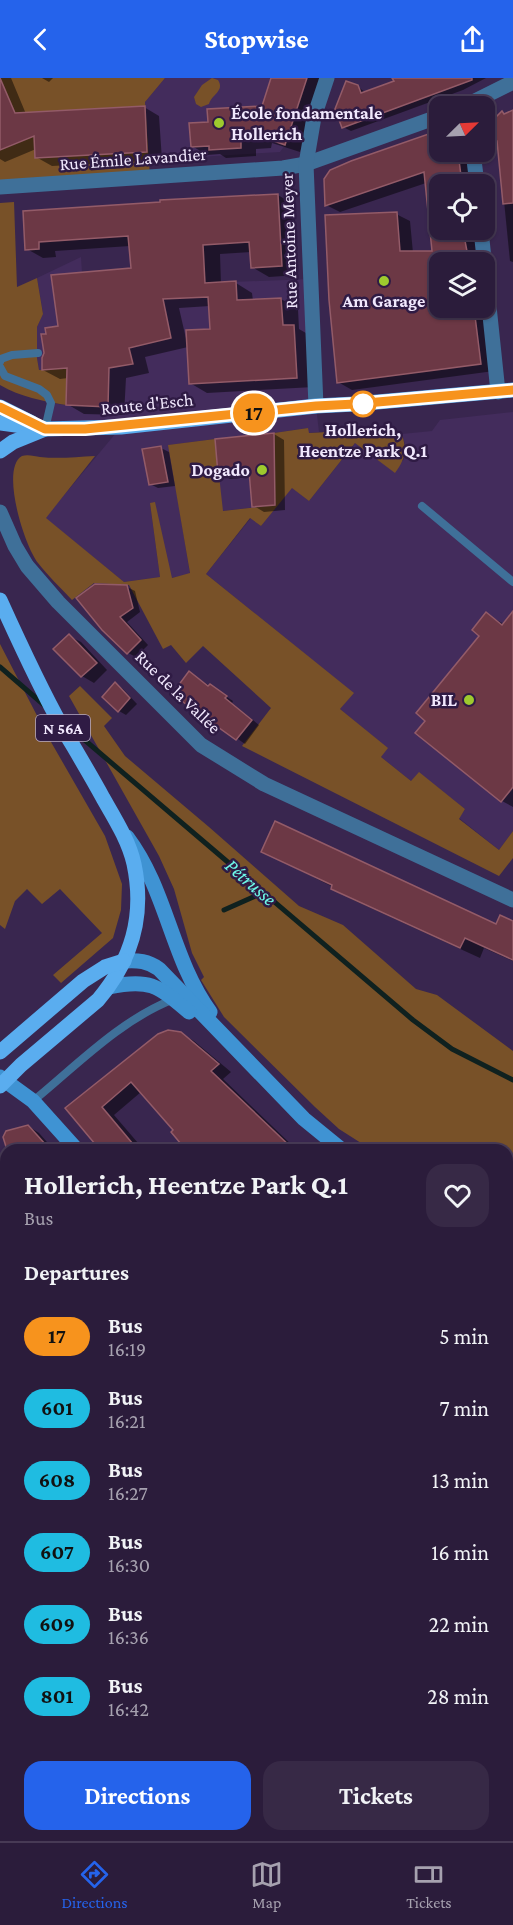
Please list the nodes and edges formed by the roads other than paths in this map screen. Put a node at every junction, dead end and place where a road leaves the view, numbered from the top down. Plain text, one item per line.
1 (327, 78) edge
2 (513, 82) edge
3 (486, 96) edge
4 (429, 120) edge
5 (306, 164) junction
6 (0, 187) edge
7 (483, 240) edge
8 (38, 352) dead end
9 (0, 362) edge
10 (0, 367) edge
11 (506, 391) edge
12 (316, 406) junction
13 (0, 407) edge
14 (0, 423) edge
15 (45, 429) junction
16 (0, 451) edge
17 (422, 506) dead end
18 (0, 512) edge
19 (513, 582) edge
20 (0, 600) edge
21 (120, 828) junction
22 (513, 900) edge
23 (124, 962) junction
24 (109, 987) junction
25 (174, 999) junction
26 (0, 1052) edge
27 (246, 1060) junction
28 (2, 1081) edge
29 (33, 1101) junction
30 (72, 1144) edge
31 (335, 1144) edge

1 - 5 street, Rue Antoine Meyer
2 - 3 street
4 - 5 street, Rue Émile Lavandier
5 - 6 street, Rue Émile Lavandier
5 - 12 street, Rue Antoine Meyer
7 - 11 street
8 - 9 lane
10 - 15 lane
11 - 12 main road, Route d'Esch
12 - 15 main road, Route d'Esch
13 - 15 main road
14 - 15 main road, Route d'Esch
15 - 16 main road
17 - 19 lane
18 - 22 street, Rue de la Vallée
20 - 21 main road, N 56A
21 - 23 main road, N 56A
21 - 27 main road
23 - 24 main road, N 56A
23 - 26 main road
23 - 27 main road
24 - 25 main road
24 - 28 main road, N 56A
25 - 27 main road
25 - 29 lane
27 - 31 main road
28 - 29 main road
29 - 30 main road

